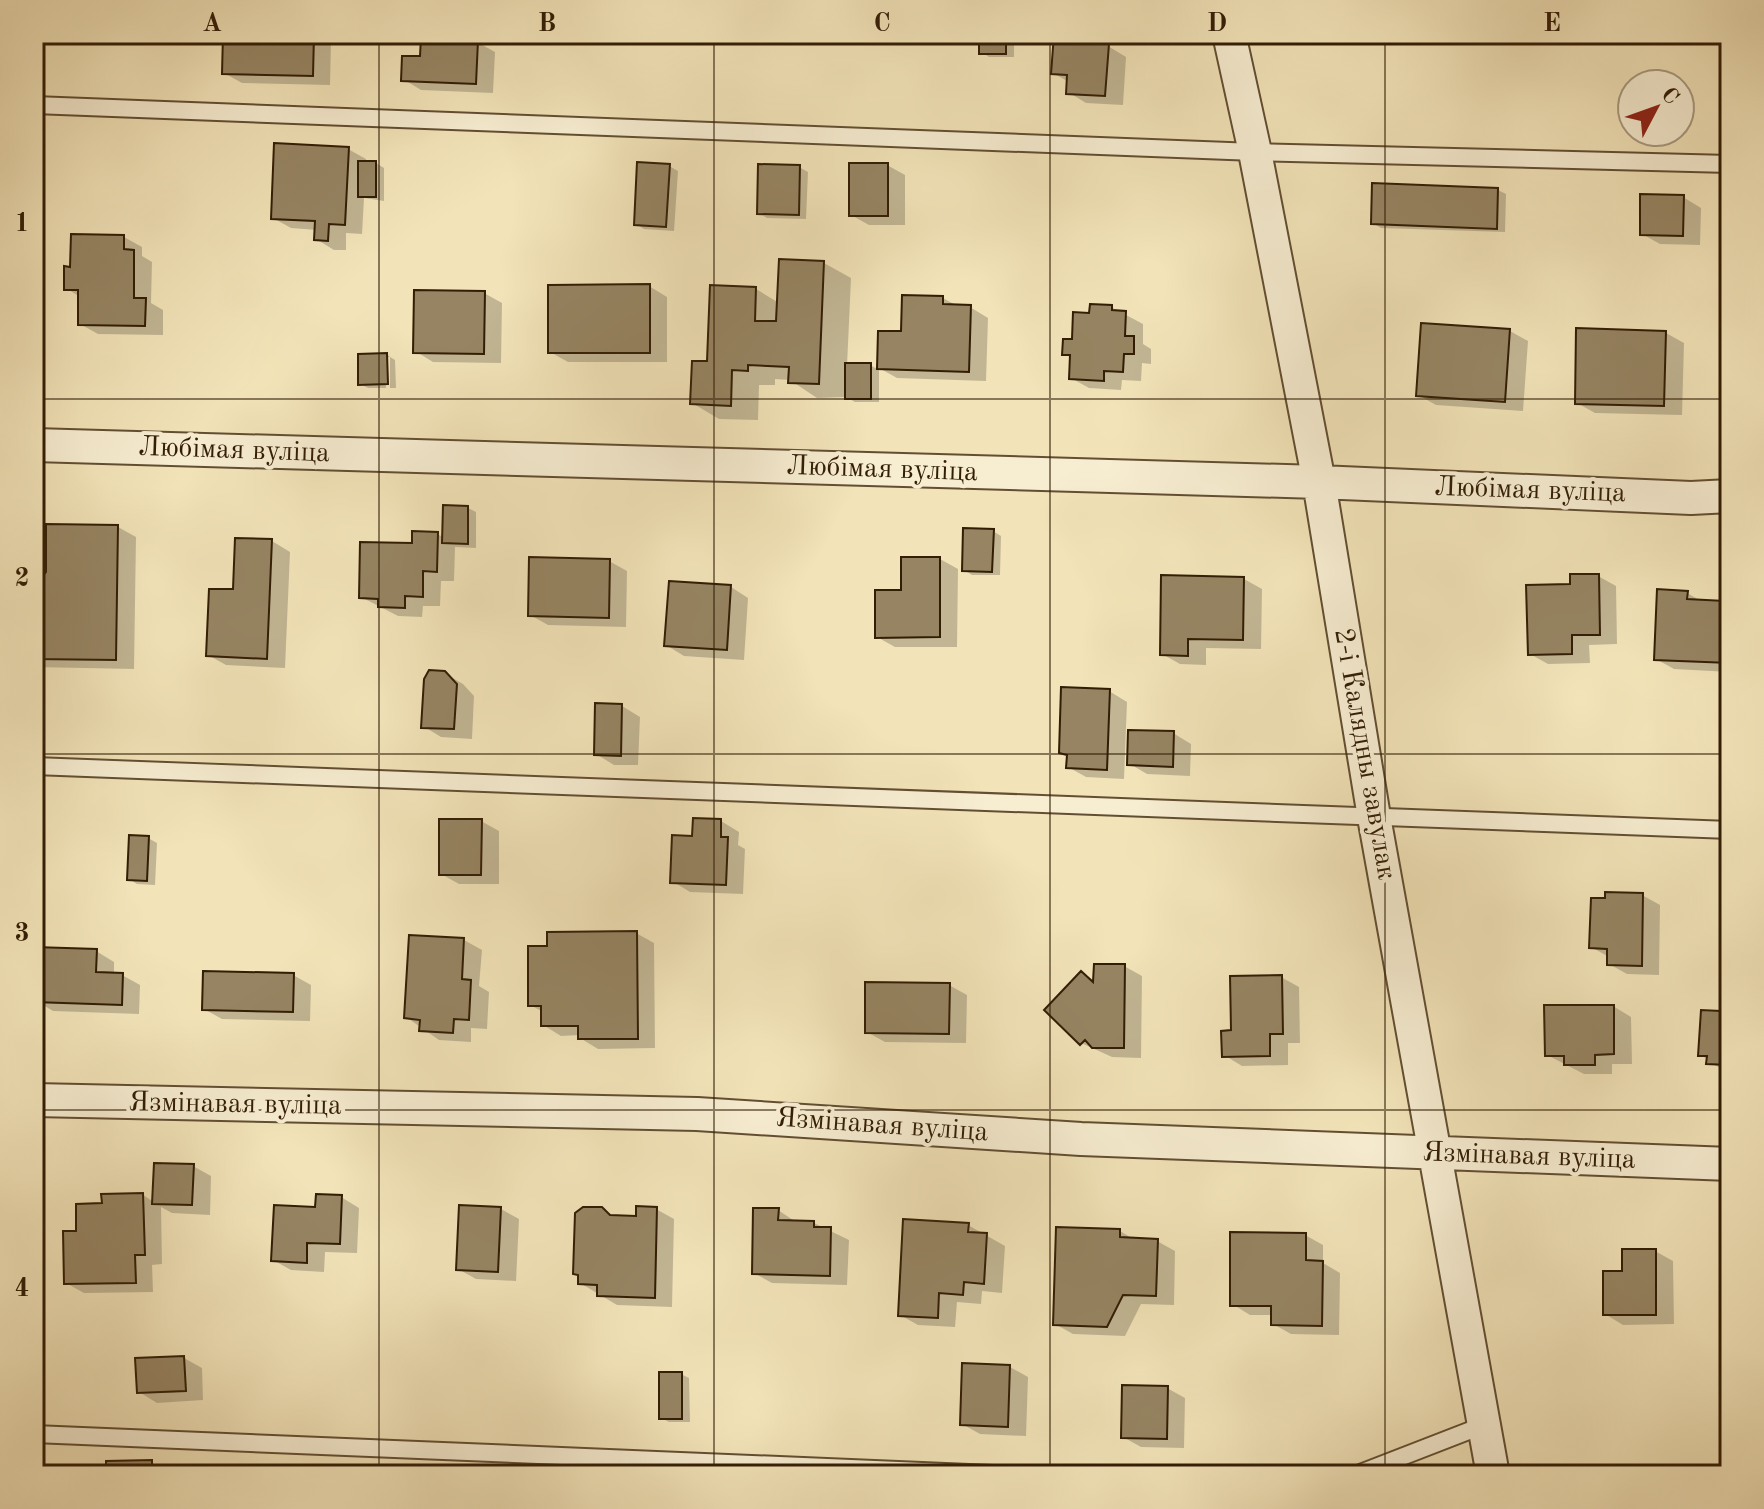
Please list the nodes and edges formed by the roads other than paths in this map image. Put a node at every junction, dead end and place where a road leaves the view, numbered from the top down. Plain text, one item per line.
1 (1229, 34) edge
2 (34, 105) edge
3 (1255, 152) junction
4 (1730, 164) edge
5 (34, 445) edge
6 (1319, 482) junction
7 (1730, 496) edge
8 (34, 766) edge
9 (1374, 817) junction
10 (1730, 830) edge
11 (34, 1100) edge
12 (1435, 1154) junction
13 (1730, 1164) edge
14 (1484, 1425) junction
15 (34, 1434) edge
16 (1017, 1475) edge
17 (1355, 1475) edge
18 (1493, 1475) edge

1 - 3 street, 2-і Калядны завулак
2 - 3 lane
3 - 4 lane
3 - 6 street, 2-і Калядны завулак
5 - 6 street, Любімая вуліца
6 - 7 street, Любімая вуліца
6 - 9 street, 2-і Калядны завулак
8 - 9 lane
9 - 10 lane
9 - 12 street, 2-і Калядны завулак
11 - 12 street, Язмінавая вуліца
12 - 13 street, Язмінавая вуліца
12 - 14 street, 2-і Калядны завулак
14 - 17 lane
14 - 18 street, 2-і Калядны завулак
15 - 16 lane

